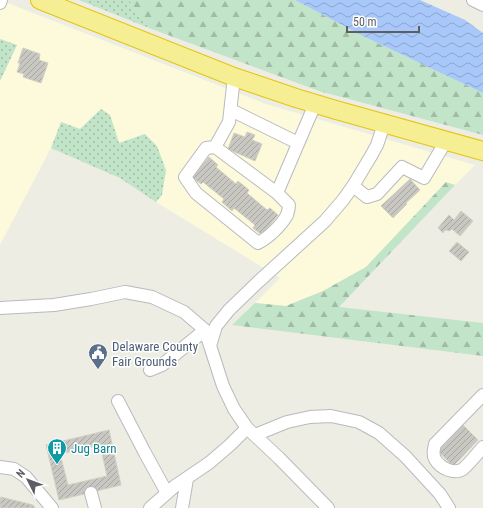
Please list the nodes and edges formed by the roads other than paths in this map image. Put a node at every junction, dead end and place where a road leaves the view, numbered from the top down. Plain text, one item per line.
1 (2, 0) edge
2 (40, 0) edge
3 (473, 0) edge
4 (0, 3) edge
5 (483, 6) edge
6 (234, 77) junction
7 (315, 104) junction
8 (231, 110) junction
9 (384, 124) junction
10 (446, 141) junction
11 (298, 143) junction
12 (215, 147) junction
13 (483, 151) edge
14 (353, 186) junction
15 (277, 193) junction
16 (0, 308) edge
17 (205, 330) junction
18 (210, 346) junction
19 (150, 370) dead end
20 (483, 394) edge
21 (118, 401) dead end
22 (251, 431) junction
23 (483, 447) edge
24 (0, 468) edge
25 (187, 479) junction
26 (91, 493) dead end
27 (167, 493) junction
28 (52, 508) edge
29 (95, 508) edge
30 (150, 508) edge
31 (182, 508) edge
32 (328, 508) edge
33 (449, 508) edge

1 - 4 street
2 - 6 highway
3 - 5 street
6 - 7 highway
6 - 8 street
7 - 9 highway
7 - 11 street
8 - 11 street
8 - 12 street
9 - 10 highway
9 - 14 street
10 - 13 highway
10 - 14 street
11 - 15 street
12 - 15 street
12 - 15 street
14 - 18 street
16 - 17 street
17 - 18 street
17 - 19 street
18 - 22 street
20 - 23 street
21 - 27 street
22 - 25 street
22 - 32 street
22 - 33 street
24 - 28 street
25 - 27 street
25 - 31 street
26 - 29 street
27 - 30 street

